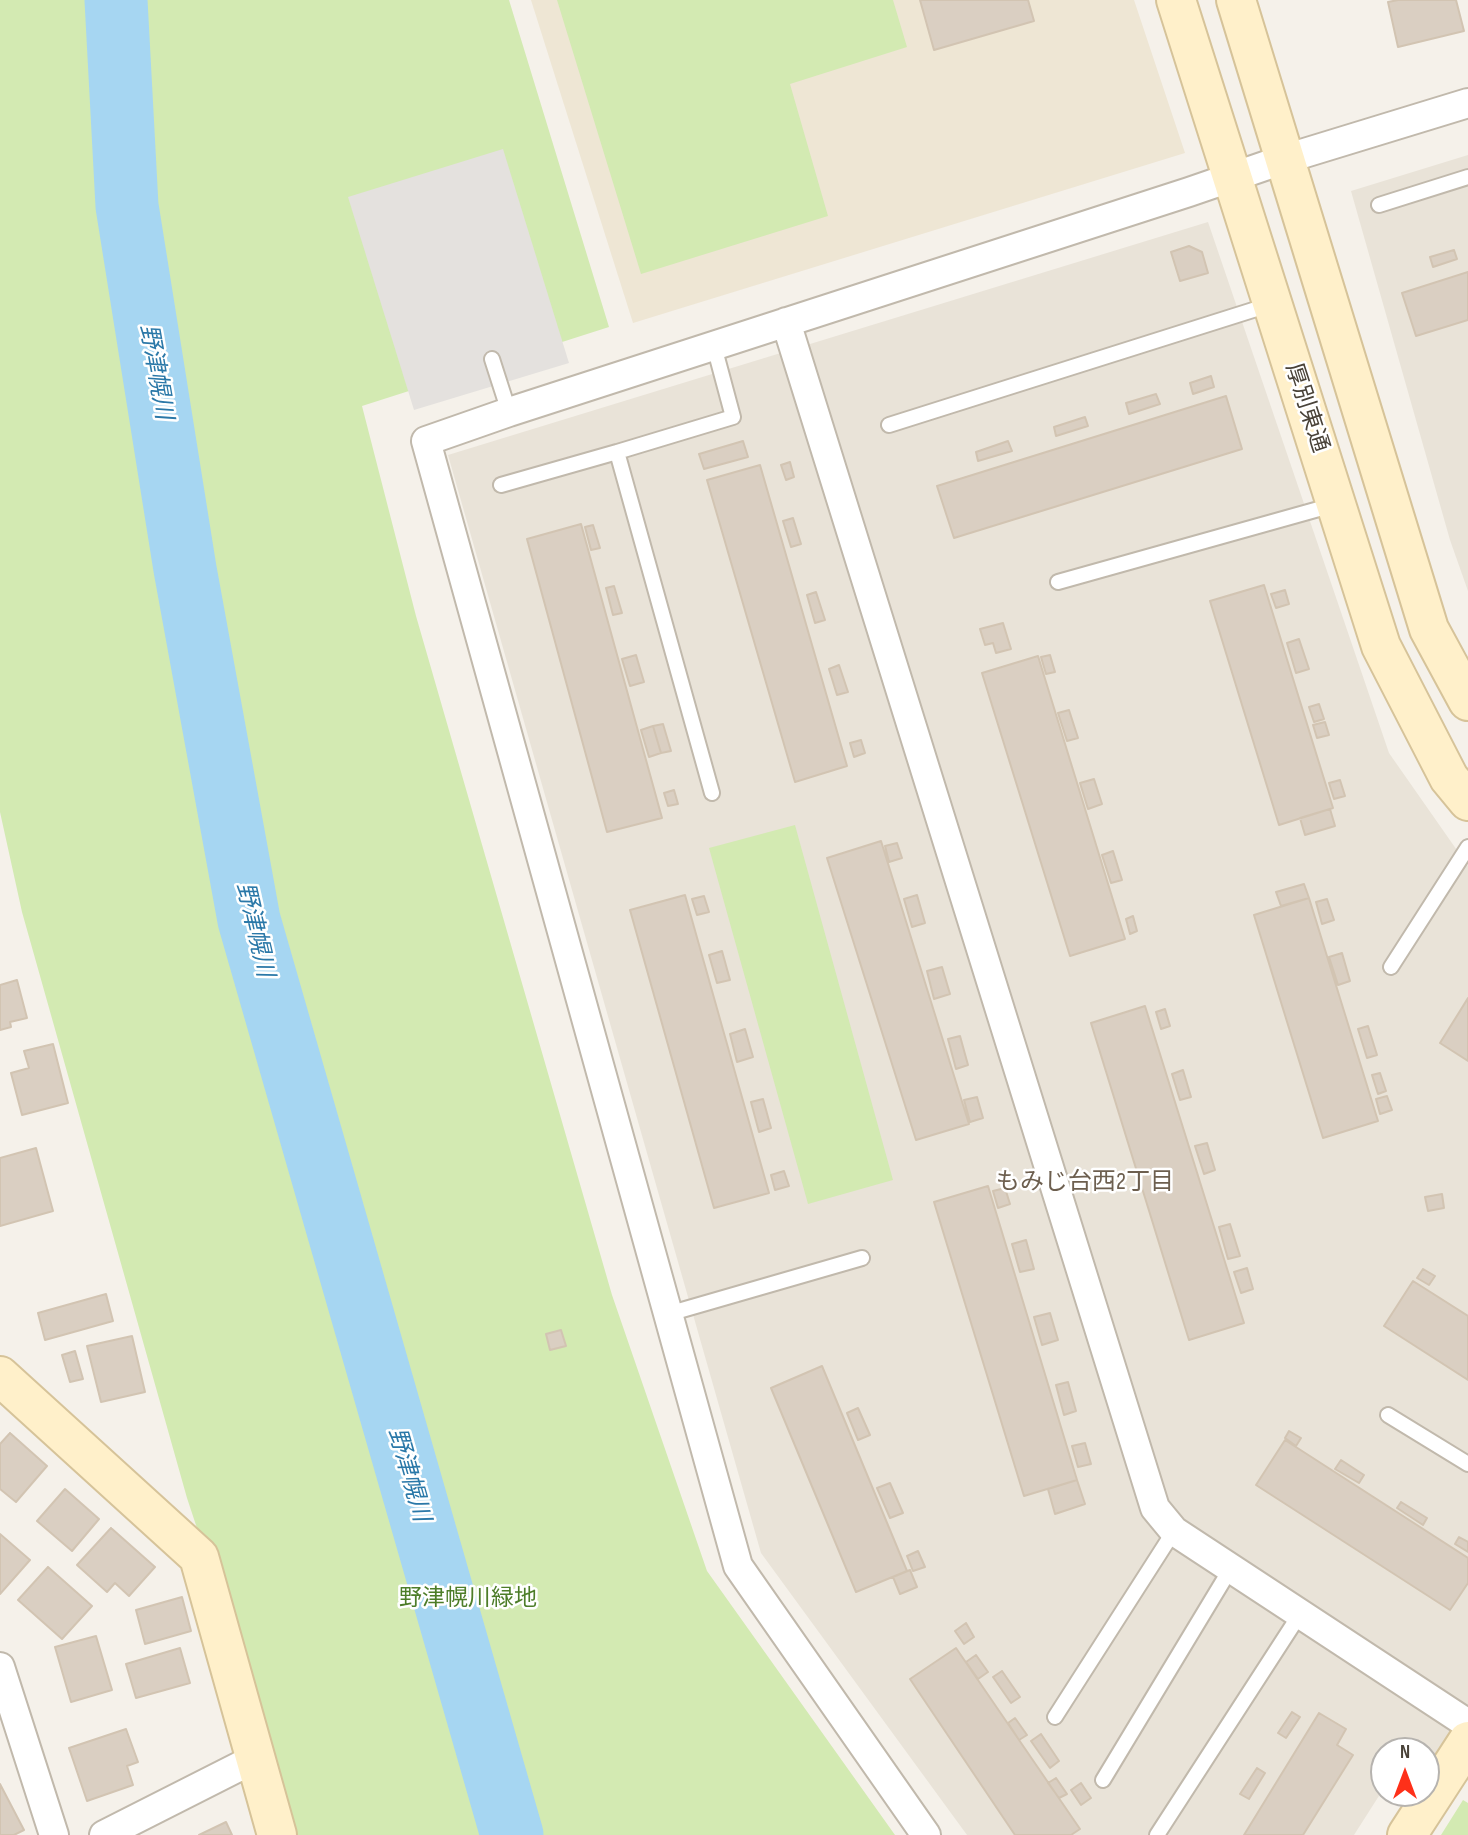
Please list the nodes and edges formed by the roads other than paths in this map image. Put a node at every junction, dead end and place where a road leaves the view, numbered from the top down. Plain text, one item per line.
1 (1176, 0) edge
2 (1236, 0) edge
3 (1468, 104) edge
4 (1285, 159) junction
5 (1233, 177) junction
6 (1468, 177) edge
7 (1379, 205) dead end
8 (1273, 304) junction
9 (786, 322) junction
10 (714, 346) junction
11 (492, 359) dead end
12 (509, 412) junction
13 (889, 425) dead end
14 (617, 452) junction
15 (501, 485) dead end
16 (1336, 504) junction
17 (1058, 582) dead end
18 (1468, 701) edge
19 (712, 793) dead end
20 (1468, 801) edge
21 (1468, 848) edge
22 (1391, 967) dead end
23 (862, 1258) dead end
24 (668, 1314) junction
25 (0, 1376) edge
26 (1388, 1415) dead end
27 (1468, 1464) edge
28 (1174, 1531) junction
29 (1230, 1568) junction
30 (1300, 1614) junction
31 (0, 1667) edge
32 (1055, 1717) dead end
33 (1466, 1745) edge
34 (257, 1758) junction
35 (1103, 1780) dead end
36 (54, 1835) edge
37 (104, 1835) edge
38 (277, 1835) edge
39 (926, 1835) edge
40 (1157, 1835) edge
41 (1407, 1835) edge

1 - 5 street, 厚別東通
2 - 4 street
3 - 4 street
4 - 5 street
4 - 18 street
5 - 8 street, 厚別東通
5 - 9 street
6 - 7 lane
8 - 13 lane
8 - 16 street, 厚別東通
9 - 10 street
9 - 28 street
10 - 12 street
10 - 14 lane
11 - 12 lane
12 - 24 street
14 - 15 lane
14 - 19 lane
16 - 17 lane
16 - 20 street, 厚別東通
21 - 22 lane
23 - 24 lane
24 - 39 street
25 - 34 street
26 - 27 lane
28 - 29 street
28 - 32 lane
29 - 30 street
29 - 35 lane
30 - 33 street
30 - 40 lane
31 - 36 street
33 - 41 street
34 - 37 street
34 - 38 street

